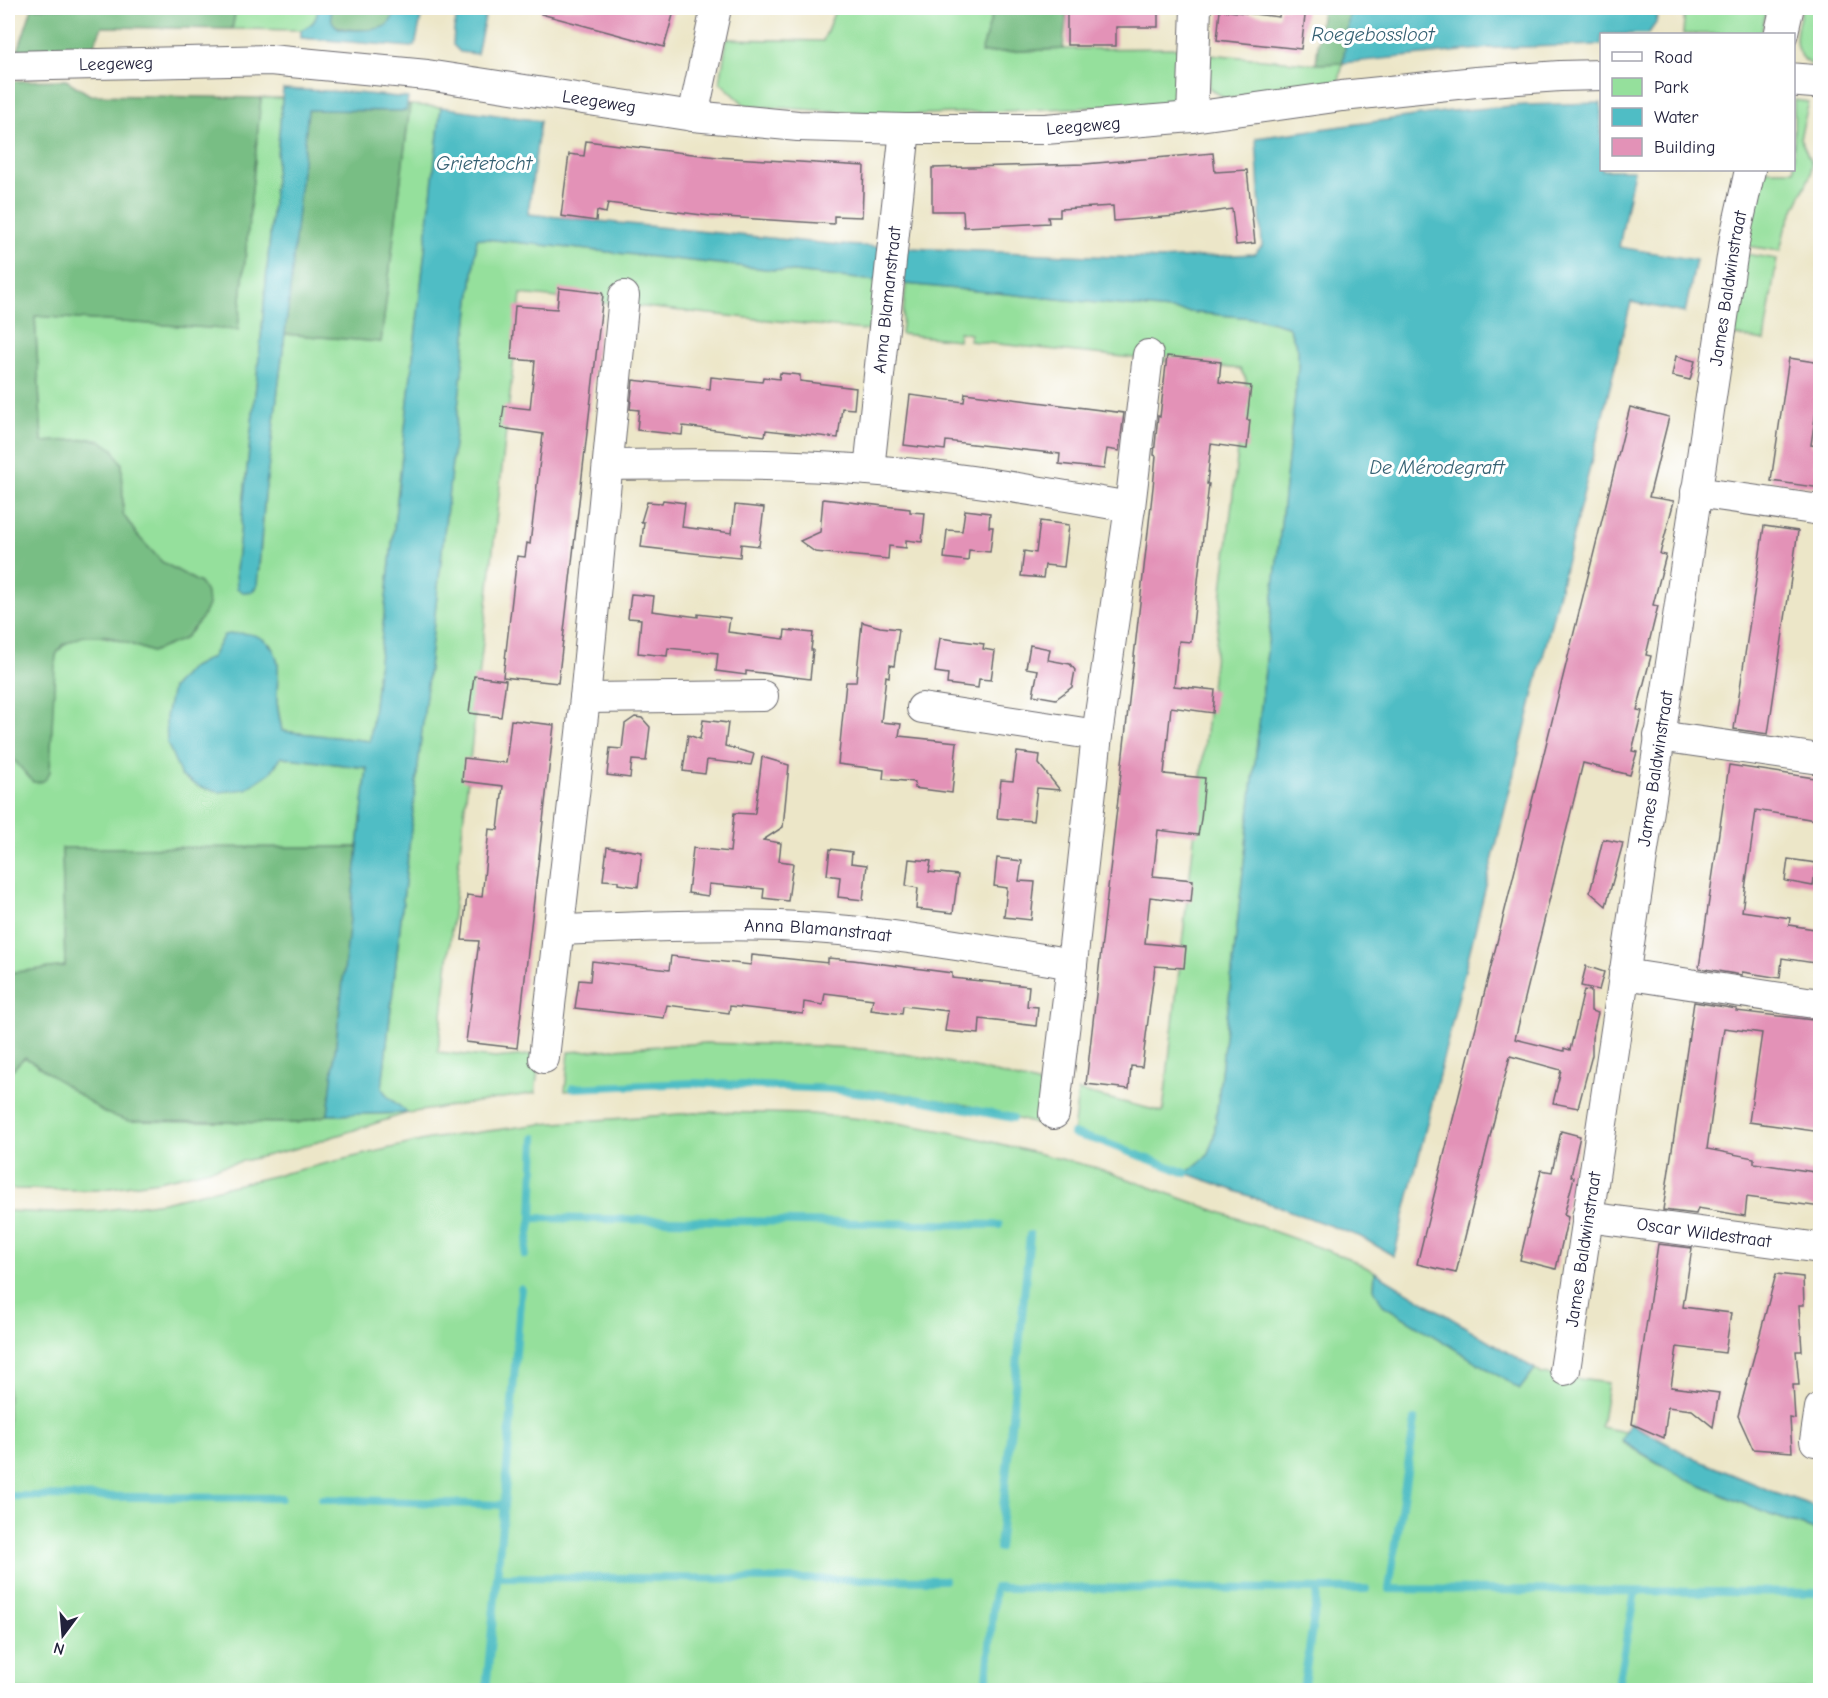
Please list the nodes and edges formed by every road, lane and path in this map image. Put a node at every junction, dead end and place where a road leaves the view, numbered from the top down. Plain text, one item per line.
1 (716, 8) edge
2 (1196, 8) edge
3 (1787, 8) edge
4 (1781, 33) edge
5 (8, 66) edge
6 (1600, 75) edge
7 (1795, 80) edge
8 (1821, 82) edge
9 (693, 116) junction
10 (1192, 117) junction
11 (905, 129) junction
12 (1750, 171) edge
13 (624, 296) dead end
14 (1148, 355) dead end
15 (608, 465) junction
16 (869, 470) junction
17 (1696, 492) junction
18 (1130, 507) junction
19 (1821, 510) edge
20 (763, 696) dead end
21 (585, 698) junction
22 (922, 708) dead end
23 (1097, 735) junction
24 (1659, 736) junction
25 (1821, 759) edge
26 (560, 930) junction
27 (1072, 964) junction
28 (1624, 974) junction
29 (1821, 1004) edge
30 (544, 1058) dead end
31 (1054, 1114) dead end
32 (1587, 1217) junction
33 (1821, 1248) edge
34 (1564, 1370) dead end
35 (1821, 1408) edge
36 (1815, 1441) dead end

1 - 9 street
2 - 10 street
3 - 4 main road
5 - 9 street, Leegeweg
6 - 10 street, Leegeweg
7 - 8 main road
9 - 11 street, Leegeweg
10 - 11 street, Leegeweg
11 - 16 street, Anna Blamanstraat
12 - 17 street, James Baldwinstraat
13 - 15 street
14 - 18 street
15 - 16 street
15 - 21 street
16 - 18 street
17 - 19 street
17 - 24 street, James Baldwinstraat
18 - 23 street
20 - 21 street
21 - 26 street
22 - 23 street
23 - 27 street
24 - 25 street
24 - 28 street, James Baldwinstraat
26 - 27 street, Anna Blamanstraat
26 - 30 street
27 - 31 street
28 - 29 street
28 - 32 street, James Baldwinstraat
32 - 33 street, Oscar Wildestraat
32 - 34 street, James Baldwinstraat
35 - 36 street

